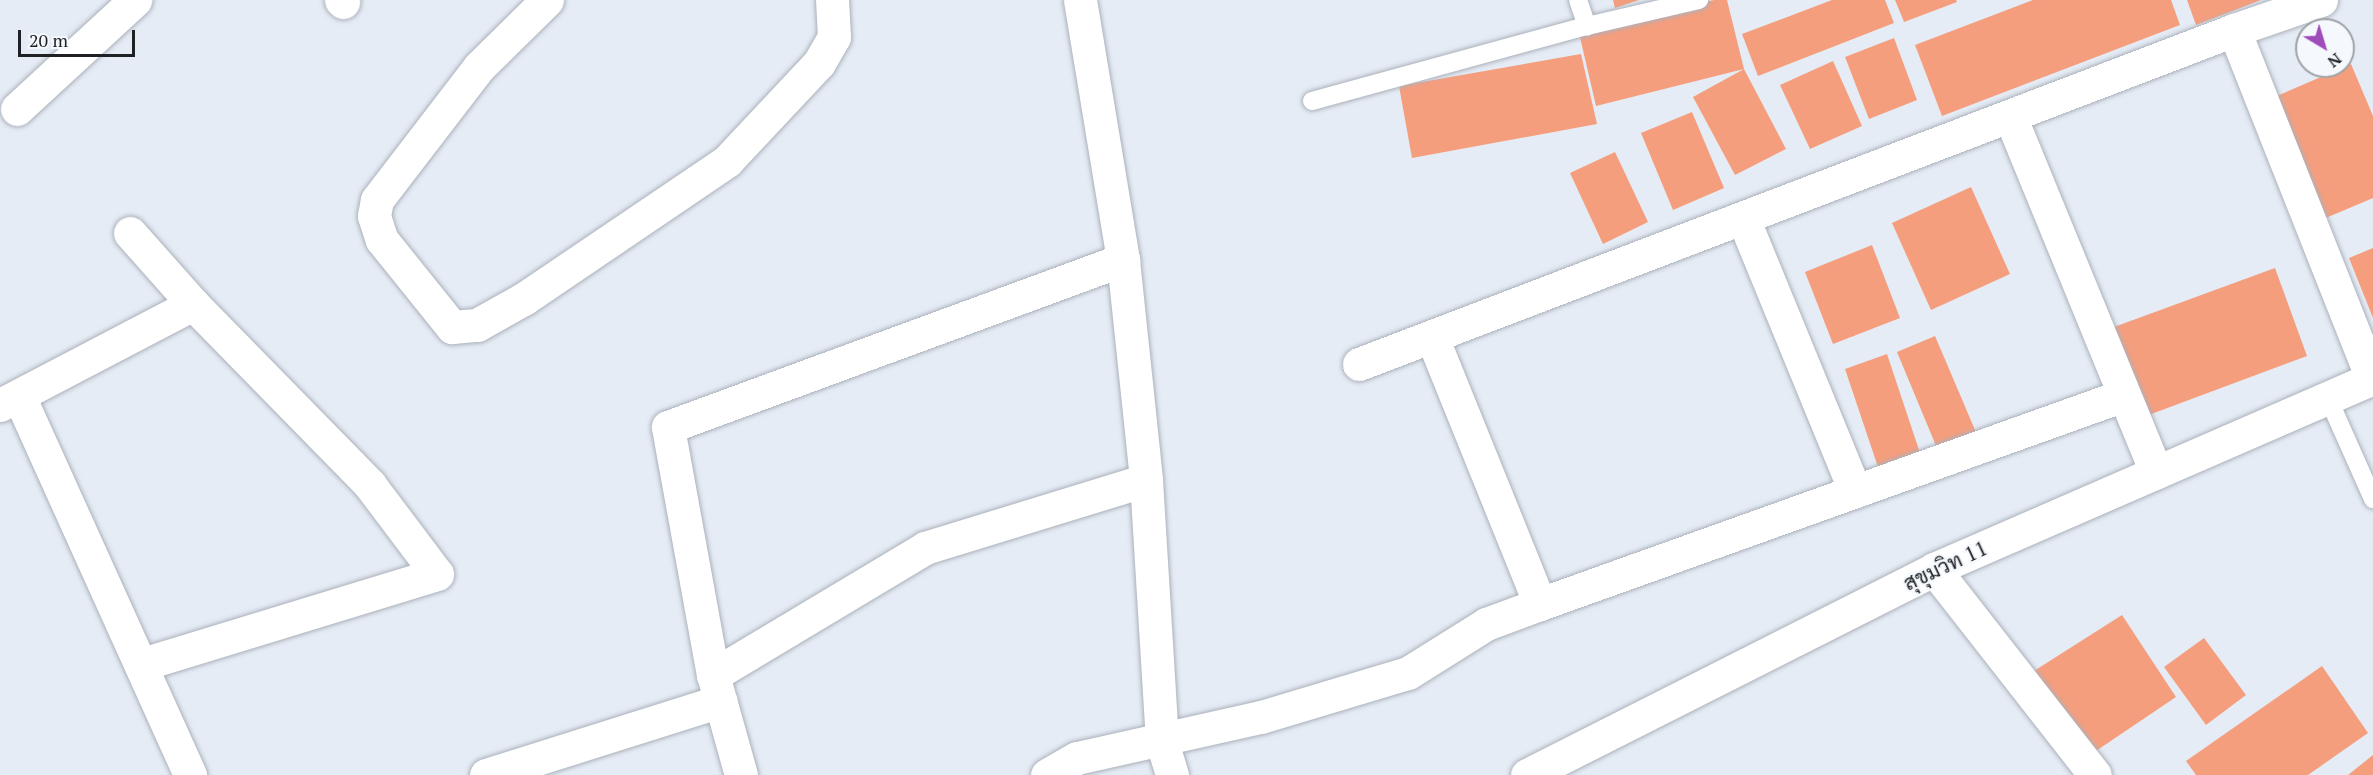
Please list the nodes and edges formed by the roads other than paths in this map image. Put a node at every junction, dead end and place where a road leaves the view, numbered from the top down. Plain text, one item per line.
1 (135, 0) edge
2 (547, 0) edge
3 (832, 0) edge
4 (1080, 0) edge
5 (1578, 0) edge
6 (1699, 0) edge
7 (2321, 0) edge
8 (1587, 26) junction
9 (2234, 30) junction
10 (1312, 101) dead end
11 (17, 109) dead end
12 (2010, 116) junction
13 (1743, 218) junction
14 (130, 233) dead end
15 (1123, 261) junction
16 (193, 304) junction
17 (1432, 337) junction
18 (1359, 364) dead end
19 (2372, 378) edge
20 (2124, 395) junction
21 (2328, 398) junction
22 (10, 401) edge
23 (2156, 472) junction
24 (1146, 480) junction
25 (1855, 491) junction
26 (2373, 499) edge
27 (1934, 568) junction
28 (1540, 604) junction
29 (142, 664) junction
30 (717, 688) junction
31 (1162, 742) junction
32 (190, 775) edge
33 (486, 775) edge
34 (741, 775) edge
35 (1047, 775) edge
36 (1172, 775) edge
37 (1527, 775) edge
38 (2095, 775) edge

1 - 11 street
2 - 3 street
4 - 15 street
5 - 8 lane
6 - 8 lane
7 - 9 street
8 - 10 lane
9 - 12 street
9 - 19 street
12 - 13 street
12 - 20 street
13 - 17 street
13 - 25 street
14 - 16 street
15 - 24 street
15 - 30 street
16 - 22 street
16 - 29 street
17 - 18 street
17 - 28 street
19 - 21 street, สุขุมวิท 11
20 - 23 street
20 - 25 street
21 - 23 street, สุขุมวิท 11
21 - 26 lane
22 - 29 street
23 - 27 street, สุขุมวิท 11
24 - 30 street
24 - 31 street
25 - 28 street
27 - 37 street, สุขุมวิท 11
27 - 38 street
28 - 31 street
29 - 32 street
30 - 33 street
30 - 34 street
31 - 35 street
31 - 36 street

